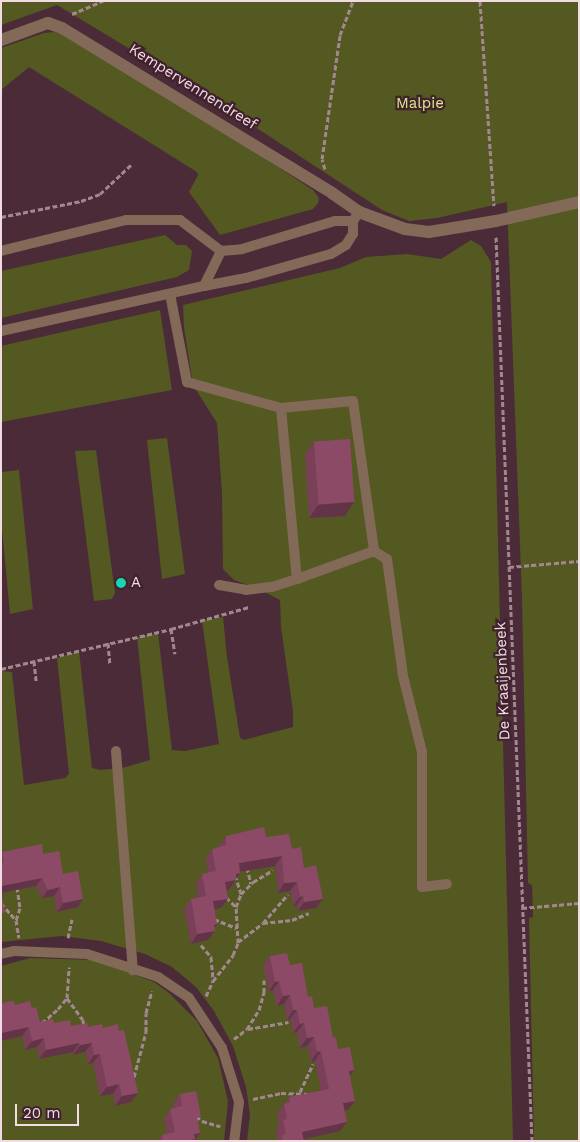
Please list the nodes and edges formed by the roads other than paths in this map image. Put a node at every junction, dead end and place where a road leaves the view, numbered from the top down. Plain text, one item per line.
1 (1, 40) edge
2 (579, 202) edge
3 (356, 217) junction
4 (1, 251) edge
5 (221, 251) junction
6 (204, 286) junction
7 (170, 294) junction
8 (1, 331) edge
9 (281, 408) junction
10 (374, 550) junction
11 (298, 579) junction
12 (219, 585) dead end
13 (116, 751) dead end
14 (447, 884) dead end
15 (1, 954) edge
16 (132, 970) junction
17 (234, 1141) edge

1 - 3 street, Kempervennendreef
2 - 3 street, Kempervennendreef
3 - 5 lane
3 - 6 lane
4 - 5 lane
5 - 6 lane
6 - 7 lane
7 - 8 lane
7 - 9 lane
9 - 10 lane
9 - 11 lane
10 - 11 lane
10 - 14 lane
11 - 12 lane
13 - 16 lane
15 - 16 lane
16 - 17 lane

